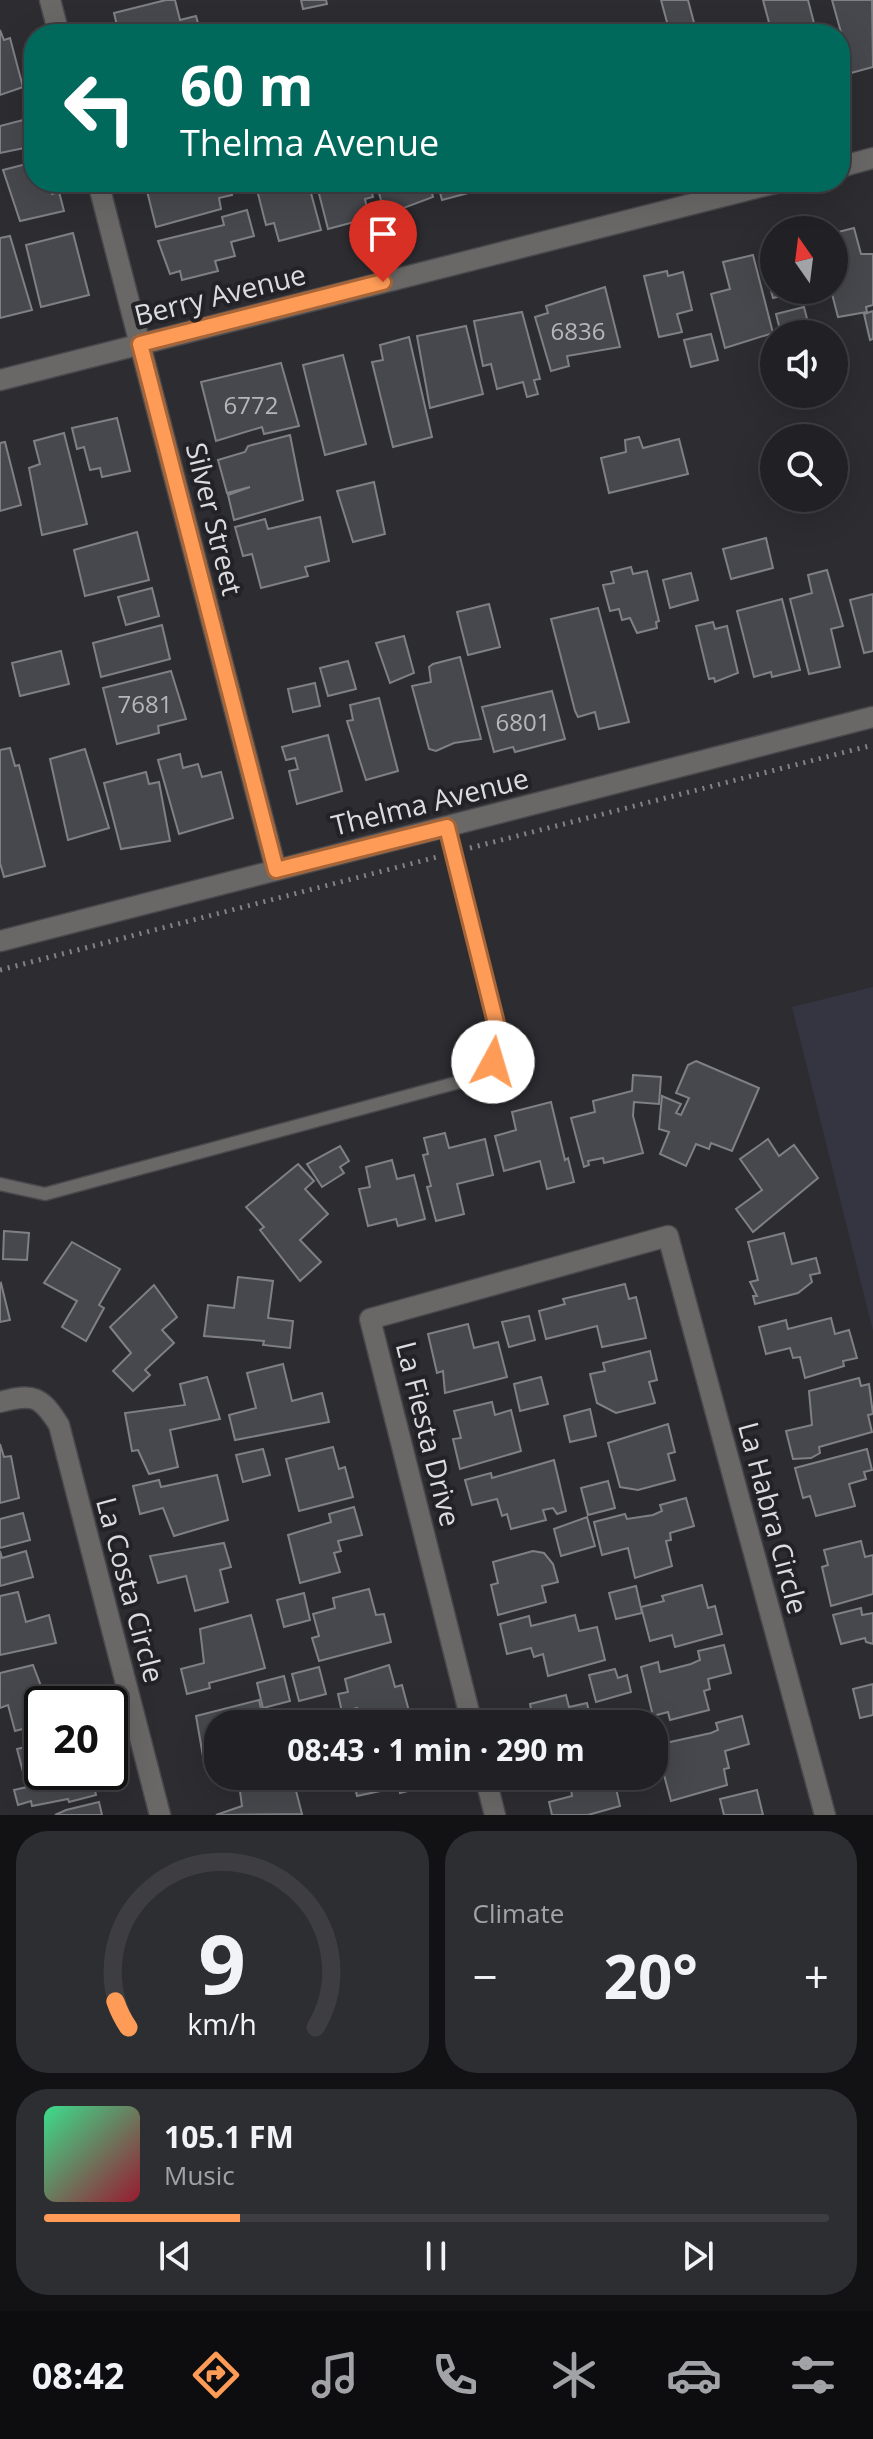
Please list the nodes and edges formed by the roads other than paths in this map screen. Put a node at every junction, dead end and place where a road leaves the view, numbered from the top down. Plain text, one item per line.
1 (50, 0) edge
2 (56, 24) edge
3 (873, 158) edge
4 (850, 164) edge
5 (101, 192) edge
6 (740, 192) edge
7 (140, 344) junction
8 (0, 380) edge
9 (873, 717) edge
10 (447, 827) junction
11 (276, 870) junction
12 (0, 941) edge
13 (0, 1184) edge
14 (668, 1236) joint
15 (0, 1402) edge
16 (468, 1710) edge
17 (489, 1790) edge
18 (160, 1815) edge
19 (495, 1815) edge
20 (825, 1815) edge

1 - 2 street
3 - 4 street
5 - 7 street, Silver Street
6 - 7 street, Berry Avenue
7 - 8 street, Berry Avenue
7 - 11 street, Silver Street
9 - 10 street, Thelma Avenue
10 - 11 street, Thelma Avenue
10 - 13 lane
11 - 12 street, Thelma Avenue
14 - 16 street, La Fiesta Drive
14 - 20 street, La Habra Circle
15 - 18 street, La Costa Circle
17 - 19 street

